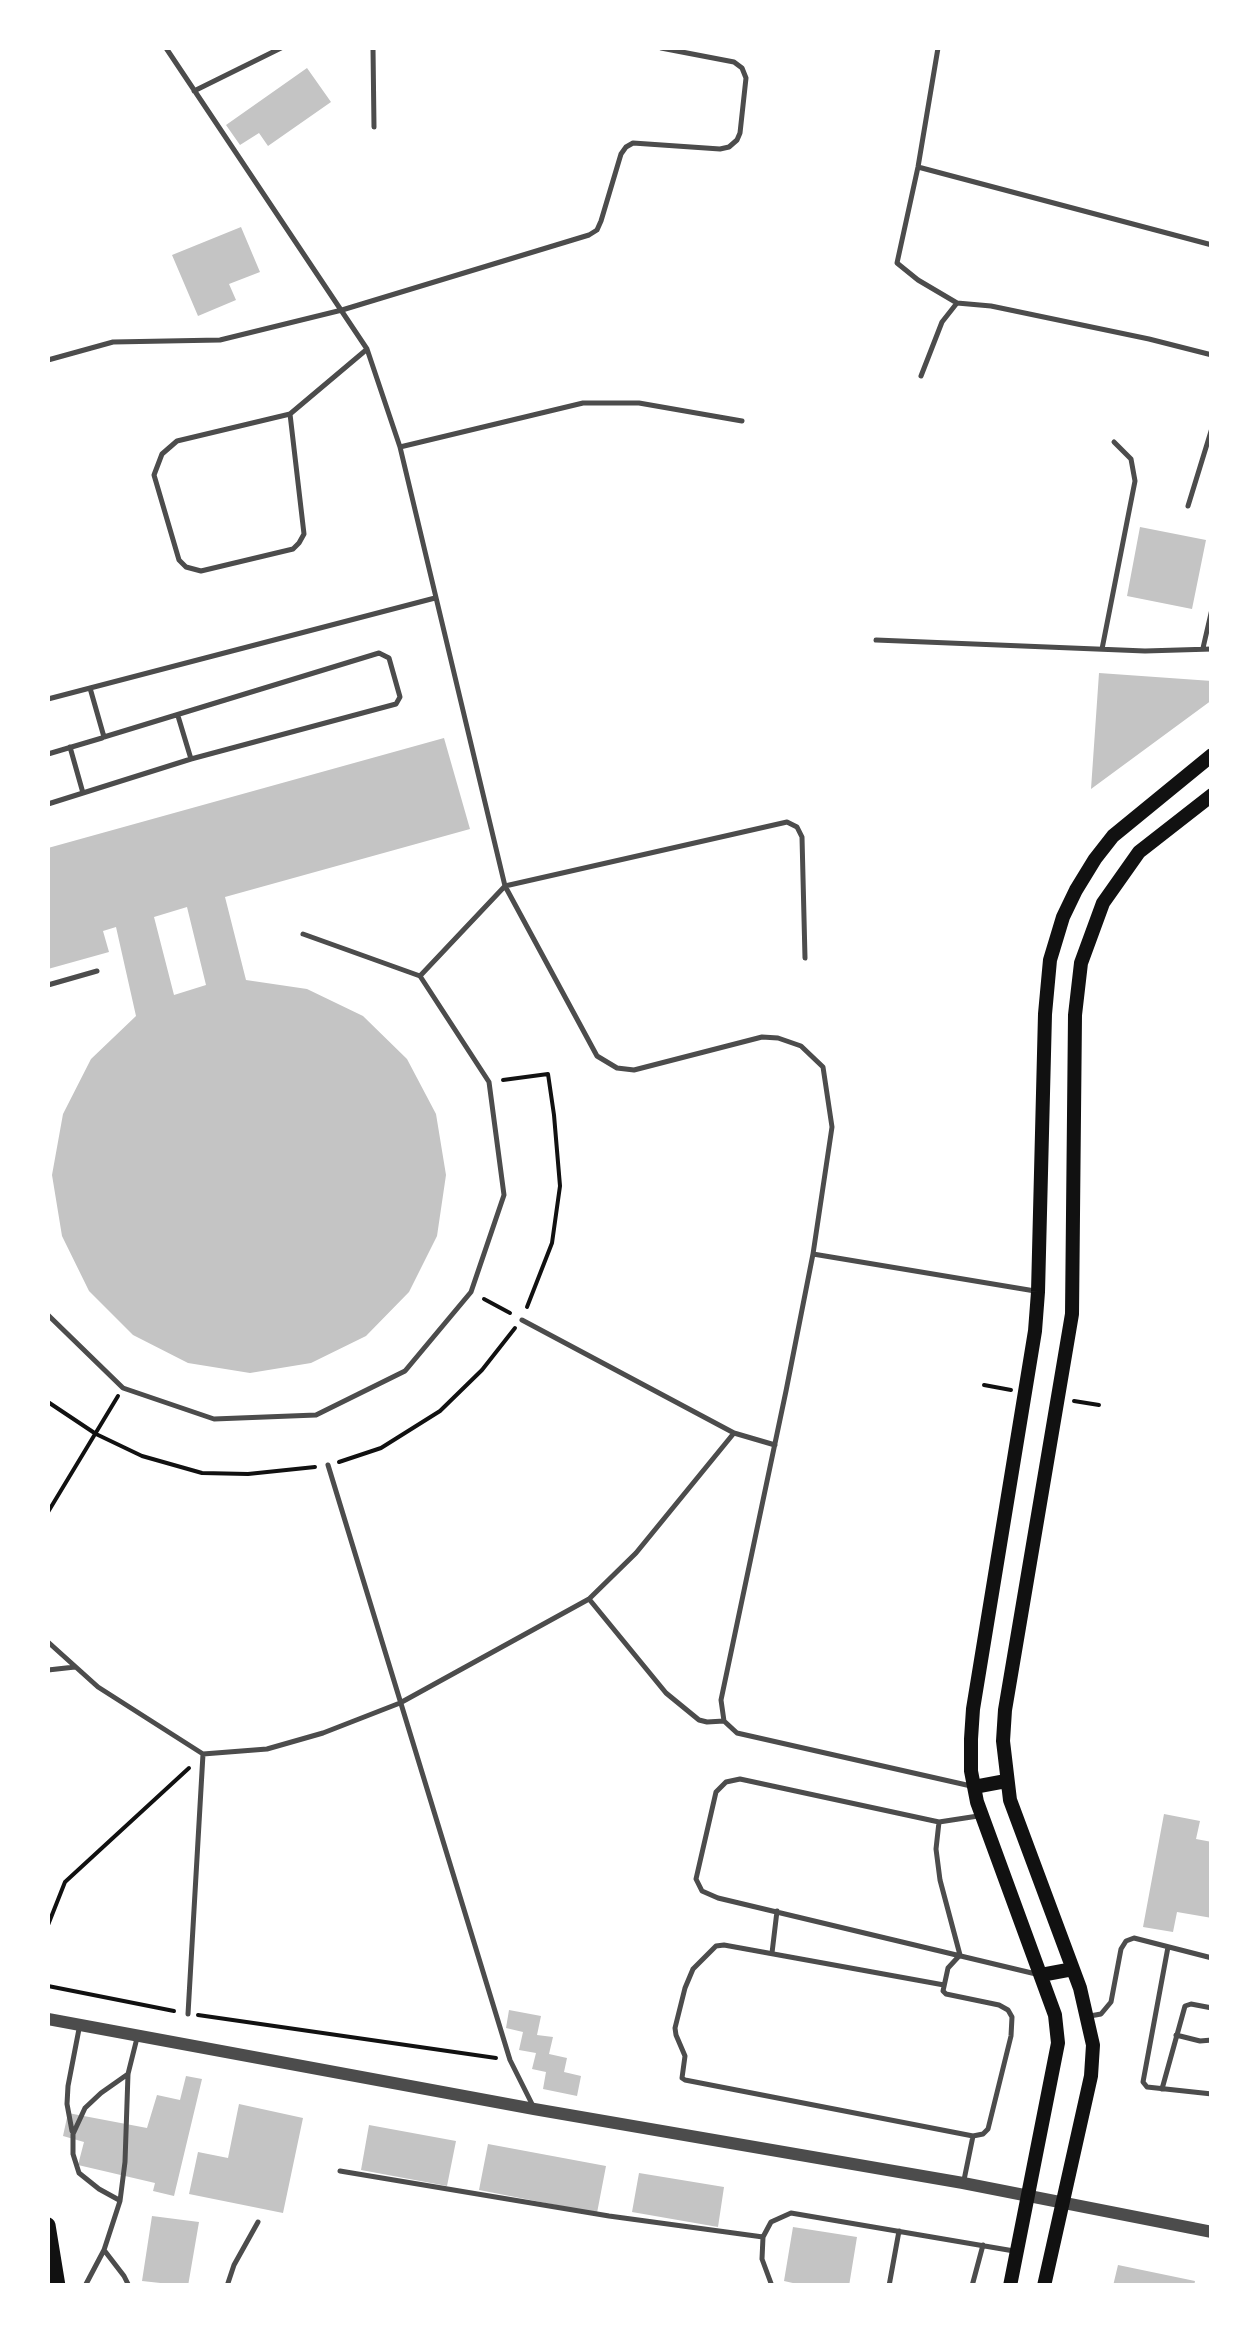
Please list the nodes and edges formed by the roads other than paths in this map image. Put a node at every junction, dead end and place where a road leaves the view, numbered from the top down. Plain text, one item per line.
1 (166, 48) edge
2 (281, 48) edge
3 (373, 48) edge
4 (661, 48) edge
5 (938, 48) edge
6 (194, 92) junction
7 (374, 127) dead end
8 (918, 167) junction
9 (1212, 245) edge
10 (957, 303) junction
11 (342, 310) junction
12 (368, 349) junction
13 (1212, 355) edge
14 (48, 360) edge
15 (921, 376) dead end
16 (290, 414) junction
17 (742, 420) dead end
18 (1212, 428) edge
19 (1114, 442) dead end
20 (400, 447) junction
21 (1188, 506) dead end
22 (434, 598) junction
23 (1212, 609) edge
24 (876, 640) dead end
25 (1203, 648) junction
26 (1212, 649) edge
27 (1102, 650) junction
28 (90, 688) junction
29 (48, 699) edge
30 (178, 716) junction
31 (104, 737) junction
32 (70, 747) junction
33 (48, 754) edge
34 (1212, 756) edge
35 (191, 759) junction
36 (83, 792) junction
37 (1212, 794) edge
38 (48, 804) edge
39 (505, 886) junction
40 (303, 934) dead end
41 (805, 958) dead end
42 (97, 972) dead end
43 (420, 976) junction
44 (48, 985) edge
45 (813, 1254) junction
46 (1038, 1292) junction
47 (48, 1315) edge
48 (522, 1320) road end
49 (734, 1433) junction
50 (775, 1444) junction
51 (328, 1465) road end
52 (589, 1599) junction
53 (48, 1642) edge
54 (75, 1667) junction
55 (48, 1670) edge
56 (400, 1703) junction
57 (724, 1720) junction
58 (203, 1754) junction
59 (1006, 1781) junction
60 (974, 1786) junction
61 (981, 1816) junction
62 (939, 1822) junction
63 (777, 1912) junction
64 (1168, 1946) junction
65 (772, 1953) junction
66 (960, 1956) junction
67 (1212, 1958) edge
68 (1073, 1969) junction
69 (1041, 1976) junction
70 (944, 1984) junction
71 (1212, 2008) edge
72 (188, 2014) road end
73 (1087, 2017) junction
74 (48, 2019) edge
75 (80, 2024) junction
76 (138, 2035) junction
77 (1176, 2036) junction
78 (1212, 2040) edge
79 (128, 2074) junction
80 (1162, 2089) junction
81 (1212, 2094) edge
82 (534, 2109) junction
83 (73, 2134) junction
84 (973, 2136) junction
85 (340, 2171) dead end
86 (963, 2184) junction
87 (1028, 2196) junction
88 (120, 2200) junction
89 (1062, 2202) junction
90 (258, 2222) dead end
91 (48, 2226) edge
92 (899, 2231) junction
93 (1212, 2232) edge
94 (763, 2237) junction
95 (982, 2245) junction
96 (104, 2250) junction
97 (1016, 2251) junction
98 (58, 2286) edge
99 (85, 2286) edge
100 (129, 2286) edge
101 (228, 2286) edge
102 (772, 2286) edge
103 (888, 2286) edge
104 (972, 2286) edge
105 (1010, 2286) edge
106 (1044, 2286) edge

1 - 6 lane
2 - 6 lane
3 - 7 lane
4 - 11 lane
5 - 8 lane
6 - 11 lane
8 - 9 lane
8 - 10 lane
10 - 13 lane
10 - 15 lane
11 - 12 lane
11 - 14 lane
12 - 16 lane
12 - 20 lane
16 - 16 lane
17 - 20 lane
18 - 21 lane
19 - 27 lane
20 - 22 lane
22 - 28 lane
22 - 39 lane
23 - 25 lane
24 - 27 lane
25 - 26 lane
25 - 27 lane
28 - 29 lane
28 - 31 lane
30 - 31 lane
30 - 35 lane
30 - 35 lane
31 - 32 lane
32 - 33 lane
32 - 36 lane
34 - 46 main road
35 - 36 lane
36 - 38 lane
37 - 59 main road
39 - 41 lane
39 - 43 lane
39 - 45 lane
40 - 43 lane
42 - 44 lane
43 - 47 lane
45 - 46 lane
45 - 50 lane
46 - 60 main road
48 - 49 lane
49 - 50 lane
49 - 52 lane
50 - 57 lane
51 - 56 lane
52 - 56 lane
52 - 57 lane
53 - 54 lane
54 - 55 lane
54 - 58 lane
56 - 58 lane
56 - 82 lane
57 - 60 lane
58 - 72 lane
59 - 60 main road
59 - 68 main road
60 - 61 main road
61 - 62 lane
61 - 69 main road
62 - 63 lane
62 - 66 lane
63 - 65 lane
63 - 66 lane
64 - 67 lane
64 - 73 lane
64 - 80 lane
65 - 70 lane
65 - 84 lane
66 - 69 lane
66 - 70 lane
68 - 69 main road
68 - 73 main road
69 - 87 main road
70 - 84 lane
71 - 77 lane
73 - 89 main road
74 - 75 street
75 - 76 street
75 - 83 lane
76 - 79 lane
76 - 82 street
77 - 78 lane
77 - 80 lane
79 - 83 lane
79 - 88 lane
80 - 81 lane
82 - 86 street
83 - 88 lane
84 - 86 lane
85 - 94 lane
86 - 87 street
87 - 89 street
87 - 97 main road
88 - 96 lane
89 - 93 street
89 - 106 main road
90 - 101 lane
91 - 98 main road
92 - 94 lane
92 - 95 lane
92 - 103 lane
94 - 102 lane
95 - 97 lane
95 - 104 lane
96 - 99 lane
96 - 100 lane
97 - 105 main road

